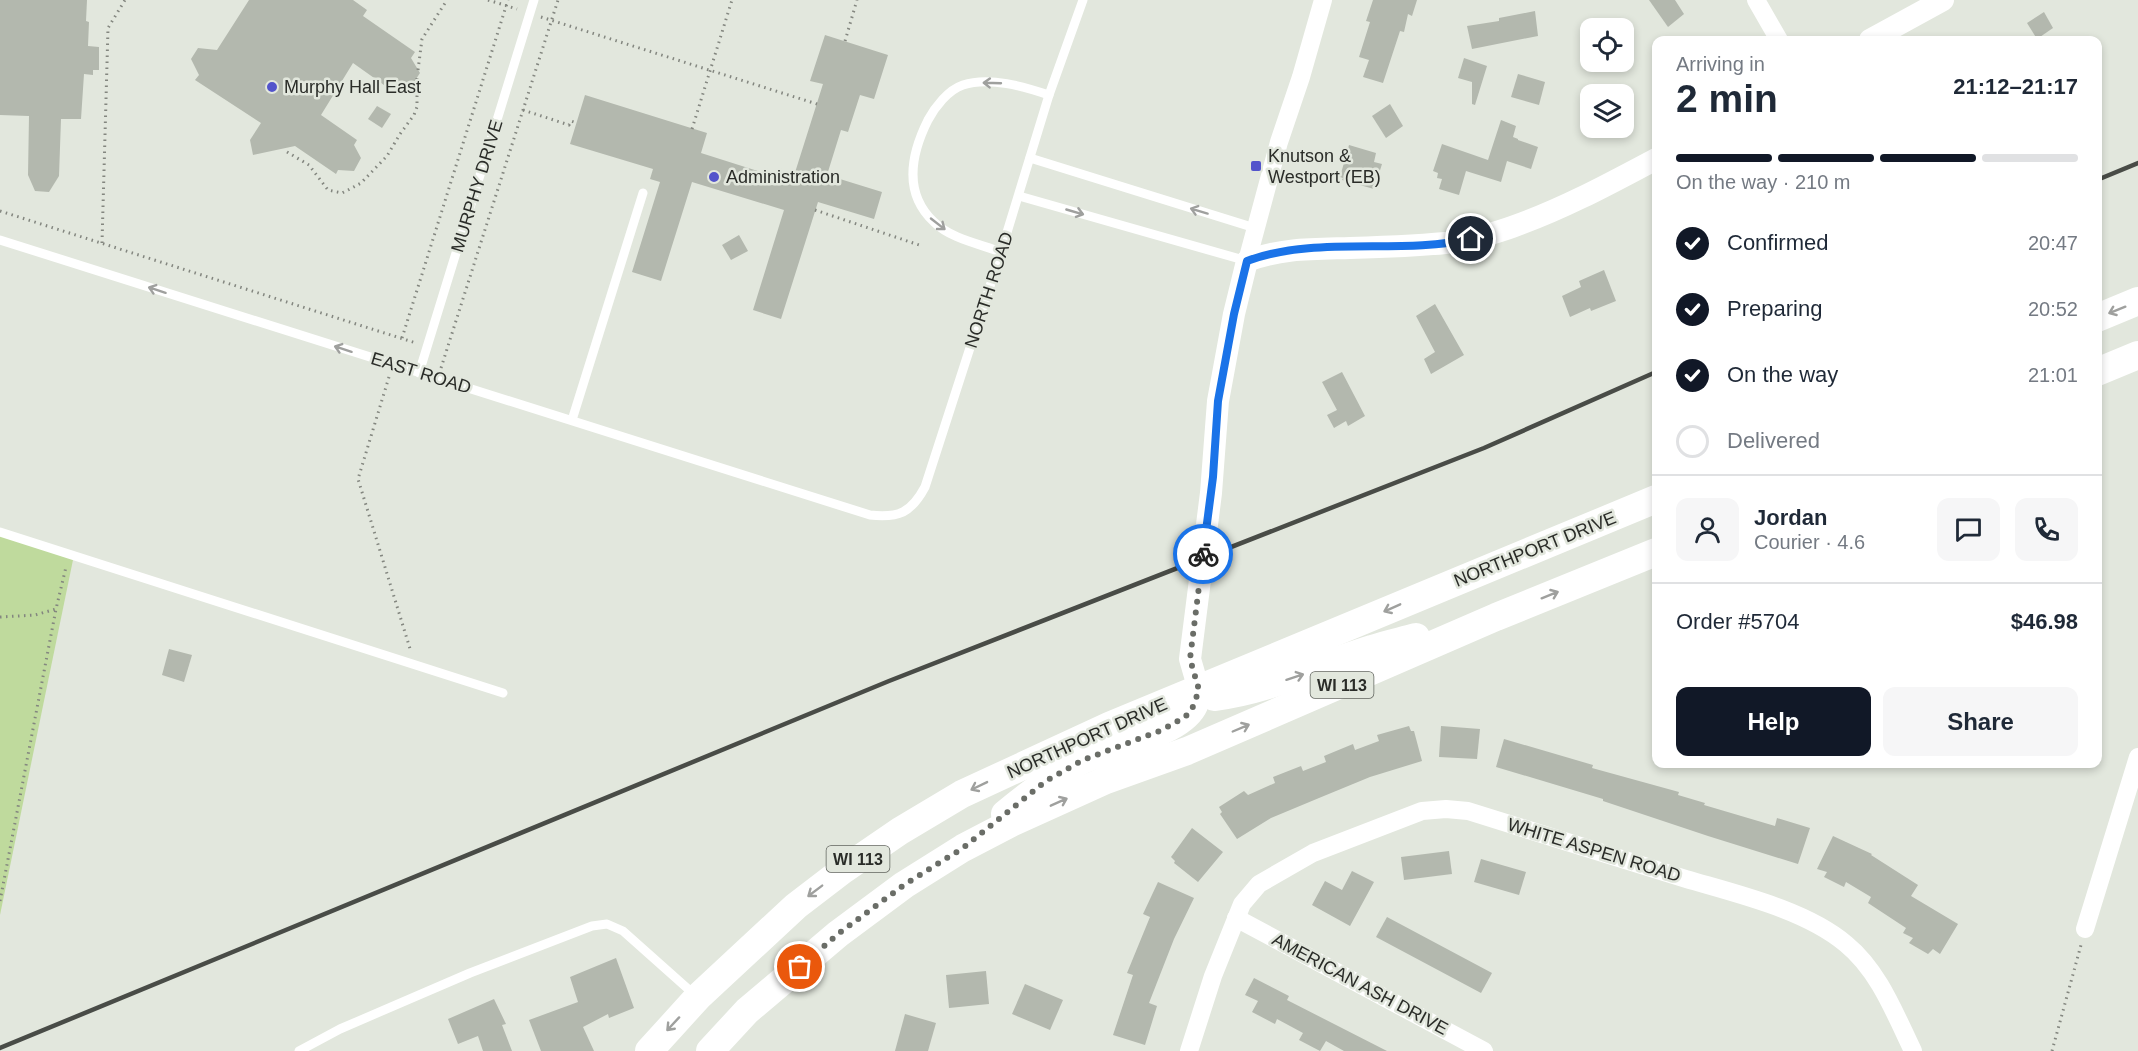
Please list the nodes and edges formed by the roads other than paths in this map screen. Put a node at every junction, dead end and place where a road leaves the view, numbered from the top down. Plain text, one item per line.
1 (534, 0) edge
2 (1083, 0) edge
3 (1323, 0) edge
4 (1756, 0) edge
5 (1943, 0) edge
6 (1777, 36) edge
7 (1877, 36) edge
8 (1049, 95) junction
9 (1030, 158) junction
10 (1652, 161) edge
11 (643, 193) dead end
12 (1019, 196) junction
13 (1255, 228) junction
14 (0, 240) edge
15 (1001, 252) junction
16 (1247, 261) junction
17 (2138, 301) edge
18 (2102, 316) edge
19 (2138, 355) edge
20 (2102, 370) edge
21 (419, 373) junction
22 (572, 420) junction
23 (1652, 501) edge
24 (841, 506) joint
25 (0, 532) edge
26 (1652, 554) edge
27 (1496, 617) junction
28 (1199, 690) junction
29 (503, 693) dead end
30 (2138, 757) edge
31 (963, 848) junction
32 (1236, 918) junction
33 (2085, 929) road end
34 (698, 997) junction
35 (299, 1051) edge
36 (649, 1051) edge
37 (710, 1051) edge
38 (1189, 1051) edge
39 (1484, 1051) edge
40 (1914, 1051) edge

1 - 21 lane, MURPHY DRIVE
2 - 8 lane, NORTH ROAD
3 - 13 street
4 - 6 street
5 - 7 street
8 - 9 lane, NORTH ROAD
8 -> 15 lane
9 - 12 lane, NORTH ROAD
13 -> 9 lane
10 - 16 street
11 - 22 lane
12 - 15 lane, NORTH ROAD
12 -> 16 lane
13 - 16 street
21 -> 14 lane, EAST ROAD
15 - 24 lane, NORTH ROAD
16 - 28 street
17 -> 18 main road
19 - 20 main road
21 - 22 lane, EAST ROAD
22 - 24 lane, EAST ROAD
23 -> 28 main road, NORTHPORT DRIVE / WI 113
25 - 29 lane
27 -> 26 main road, WI 113
28 -> 27 main road
31 -> 27 main road, WI 113
28 - 31 main road
28 -> 34 main road, NORTHPORT DRIVE / WI 113
30 - 33 street
31 - 37 main road, WI 113
32 - 38 street, WHITE ASPEN ROAD
32 - 39 street, AMERICAN ASH DRIVE
32 - 40 street, WHITE ASPEN ROAD
34 - 35 lane
34 -> 36 main road, NORTHPORT DRIVE / WI 113

